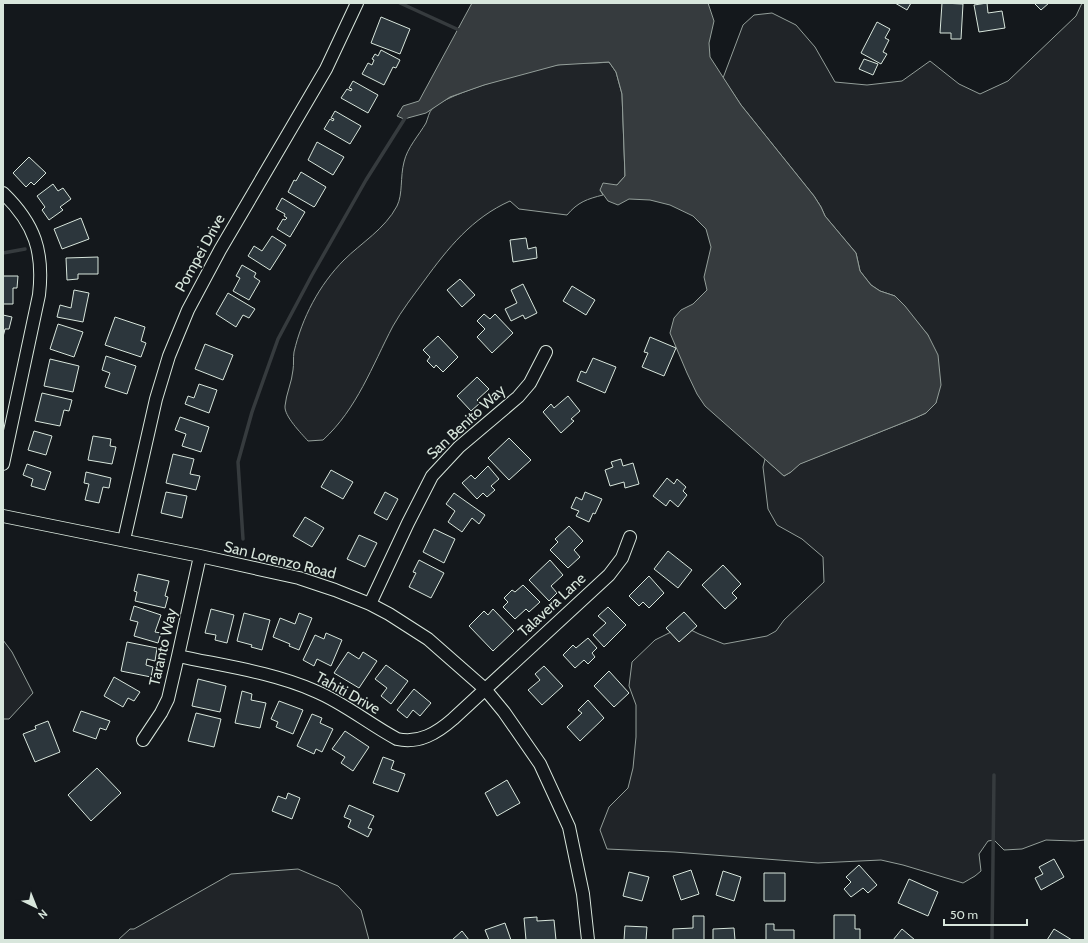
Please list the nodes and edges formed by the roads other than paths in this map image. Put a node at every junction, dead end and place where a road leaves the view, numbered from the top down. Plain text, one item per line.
1 (357, 3) edge
2 (3, 193) edge
3 (546, 352) dead end
4 (3, 464) edge
5 (3, 516) edge
6 (630, 536) dead end
7 (124, 540) junction
8 (200, 556) junction
9 (370, 604) junction
10 (178, 656) junction
11 (485, 689) junction
12 (143, 740) dead end
13 (588, 940) edge

1 - 7 street, Pompei Drive
2 - 4 street
3 - 9 street, San Benito Way
5 - 7 street, San Lorenzo Road
6 - 11 street, Talavera Lane
7 - 8 street, San Lorenzo Road
8 - 9 street, San Lorenzo Road
8 - 10 street, Taranto Way
9 - 11 street, San Lorenzo Road
10 - 11 street, Tahiti Drive
10 - 12 street, Taranto Way
11 - 13 street, San Lorenzo Road

